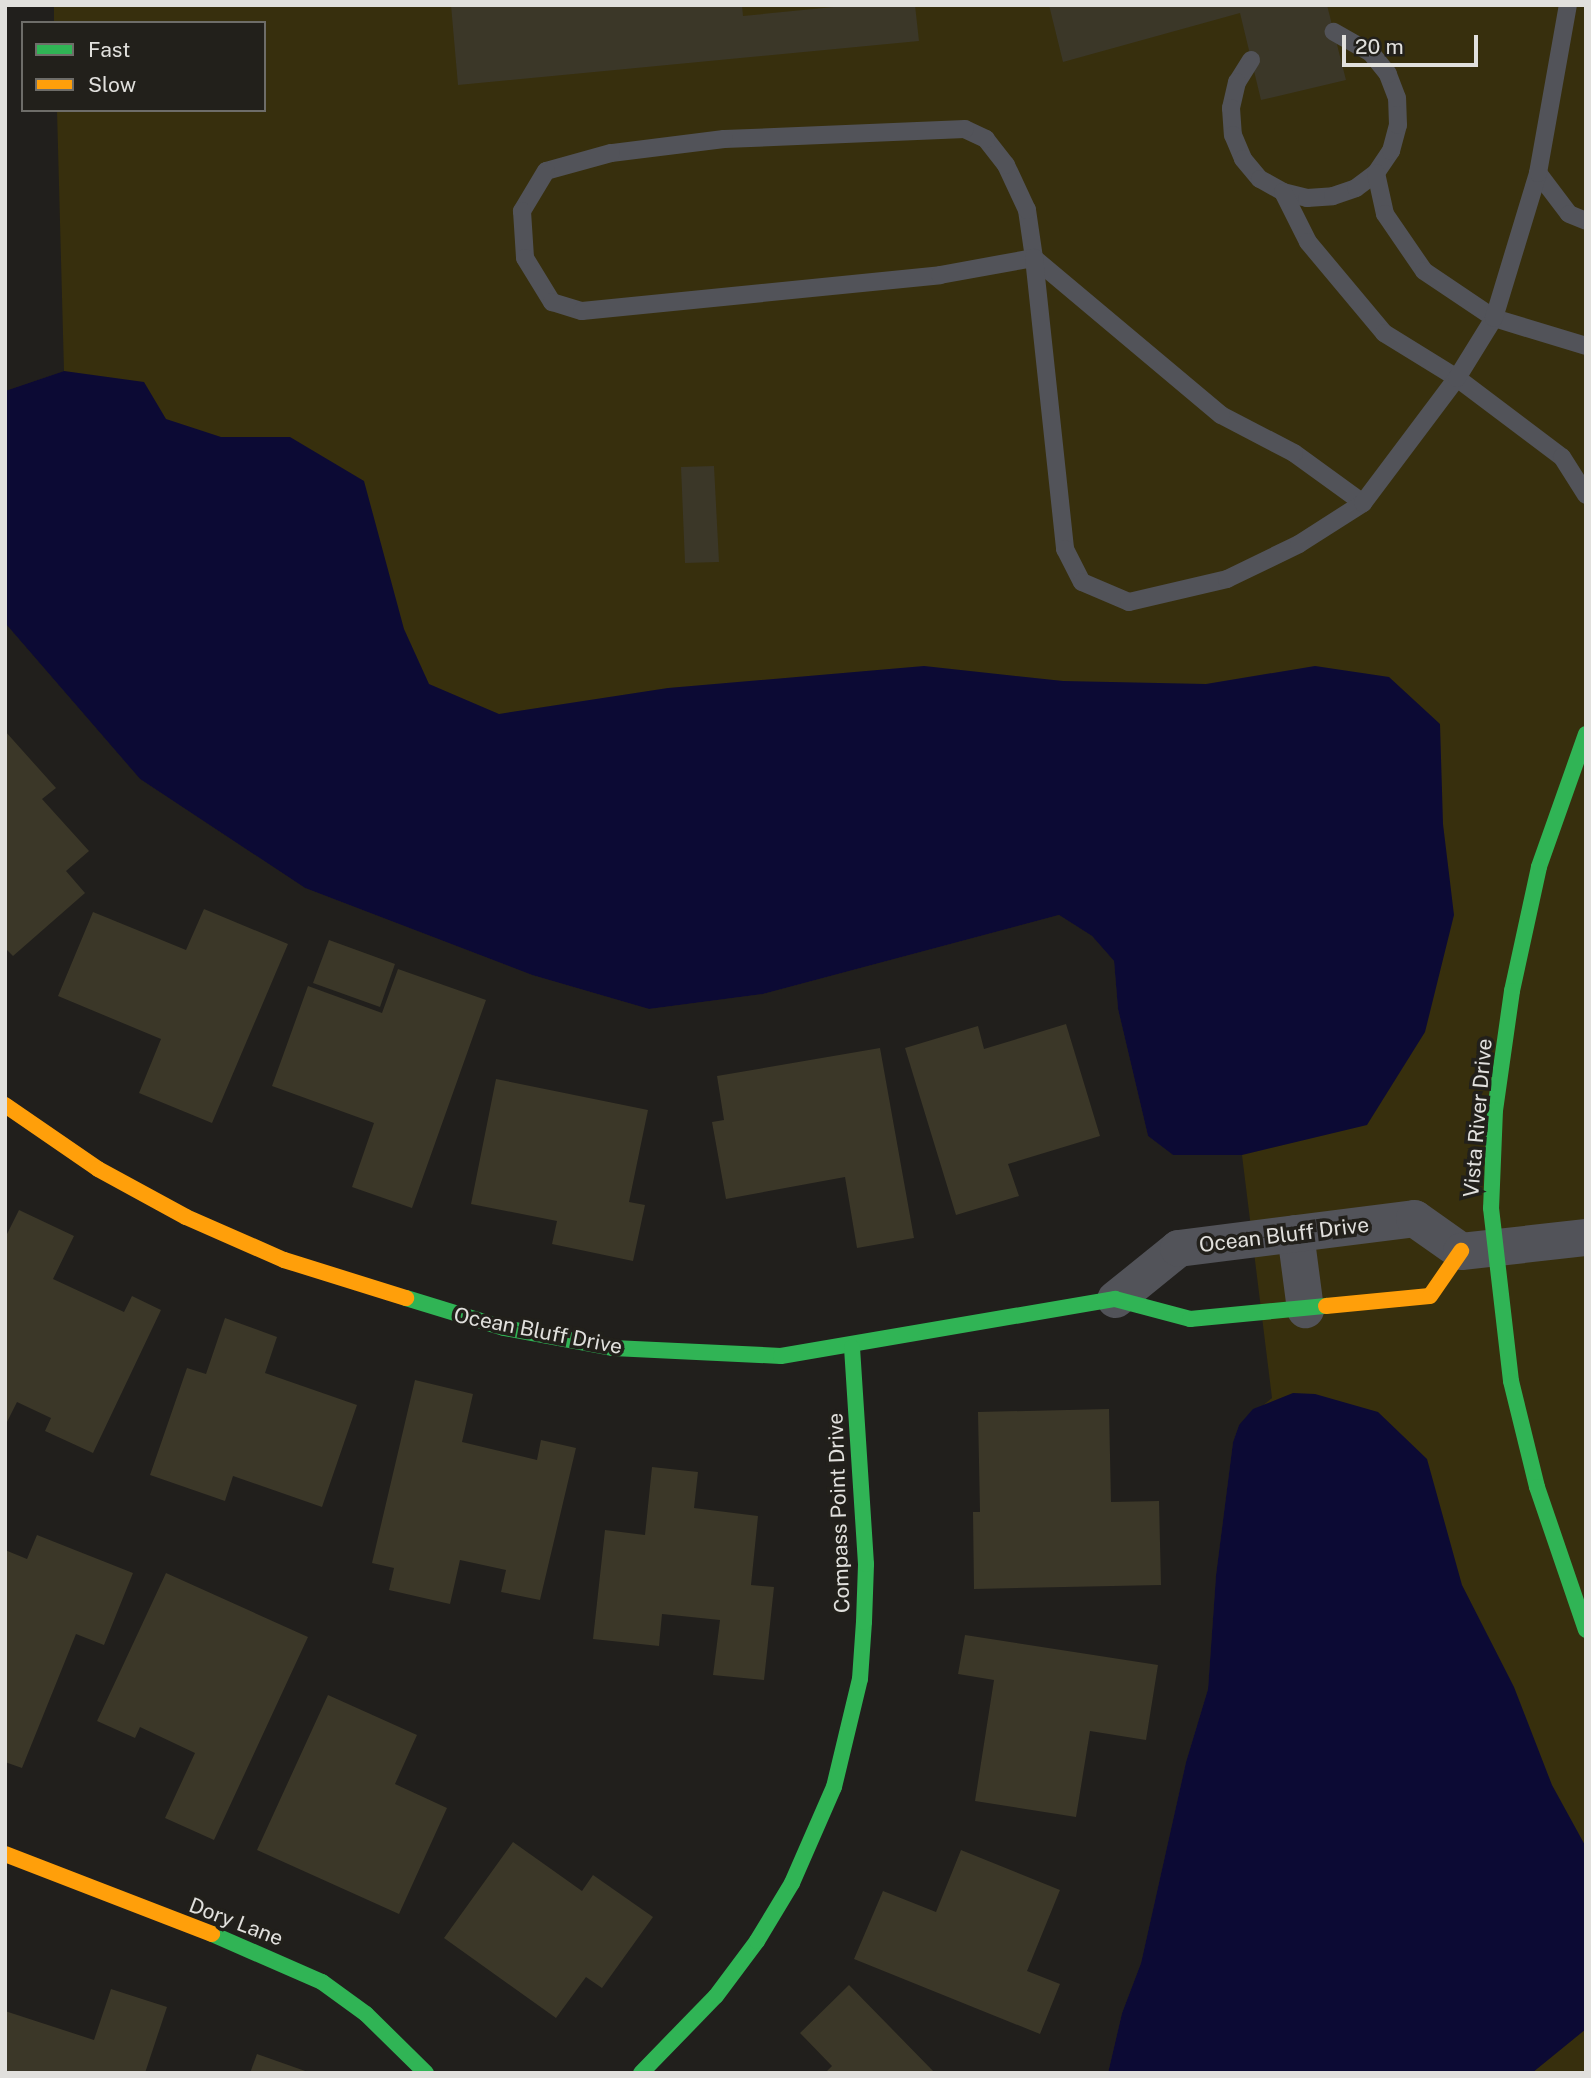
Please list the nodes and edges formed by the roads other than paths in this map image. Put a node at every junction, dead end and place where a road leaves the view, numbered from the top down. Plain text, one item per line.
1 (1568, 5) edge
2 (1334, 32) dead end
3 (1251, 60) dead end
4 (1376, 173) junction
5 (1538, 173) junction
6 (1283, 192) junction
7 (1586, 220) edge
8 (1034, 258) junction
9 (1494, 318) junction
10 (1586, 346) edge
11 (1457, 378) junction
12 (1586, 495) edge
13 (1363, 503) junction
14 (1586, 734) edge
15 (5, 1105) edge
16 (1295, 1233) junction
17 (1586, 1237) edge
18 (1477, 1248) junction
19 (1115, 1299) junction
20 (1305, 1308) junction
21 (852, 1347) junction
22 (1586, 1630) edge
23 (5, 1854) edge
24 (426, 2073) edge
25 (641, 2073) edge

1 - 5 lane
2 - 4 lane
3 - 6 lane
4 - 6 lane
4 - 9 lane
5 - 7 lane
5 - 9 lane
6 - 11 lane
8 - 8 lane
8 - 13 lane
8 - 13 lane
9 - 10 lane
9 - 11 lane
11 - 12 lane
11 - 13 lane
14 - 18 street, Vista River Drive
15 - 21 street, Ocean Bluff Drive
16 - 18 street, Ocean Bluff Drive
16 - 19 street, Ocean Bluff Drive
16 - 20 street
17 - 18 street
18 - 20 street, Ocean Bluff Drive
18 - 22 street, Vista River Drive
19 - 20 street, Ocean Bluff Drive
19 - 21 street, Ocean Bluff Drive
21 - 25 street, Compass Point Drive
23 - 24 street, Dory Lane

